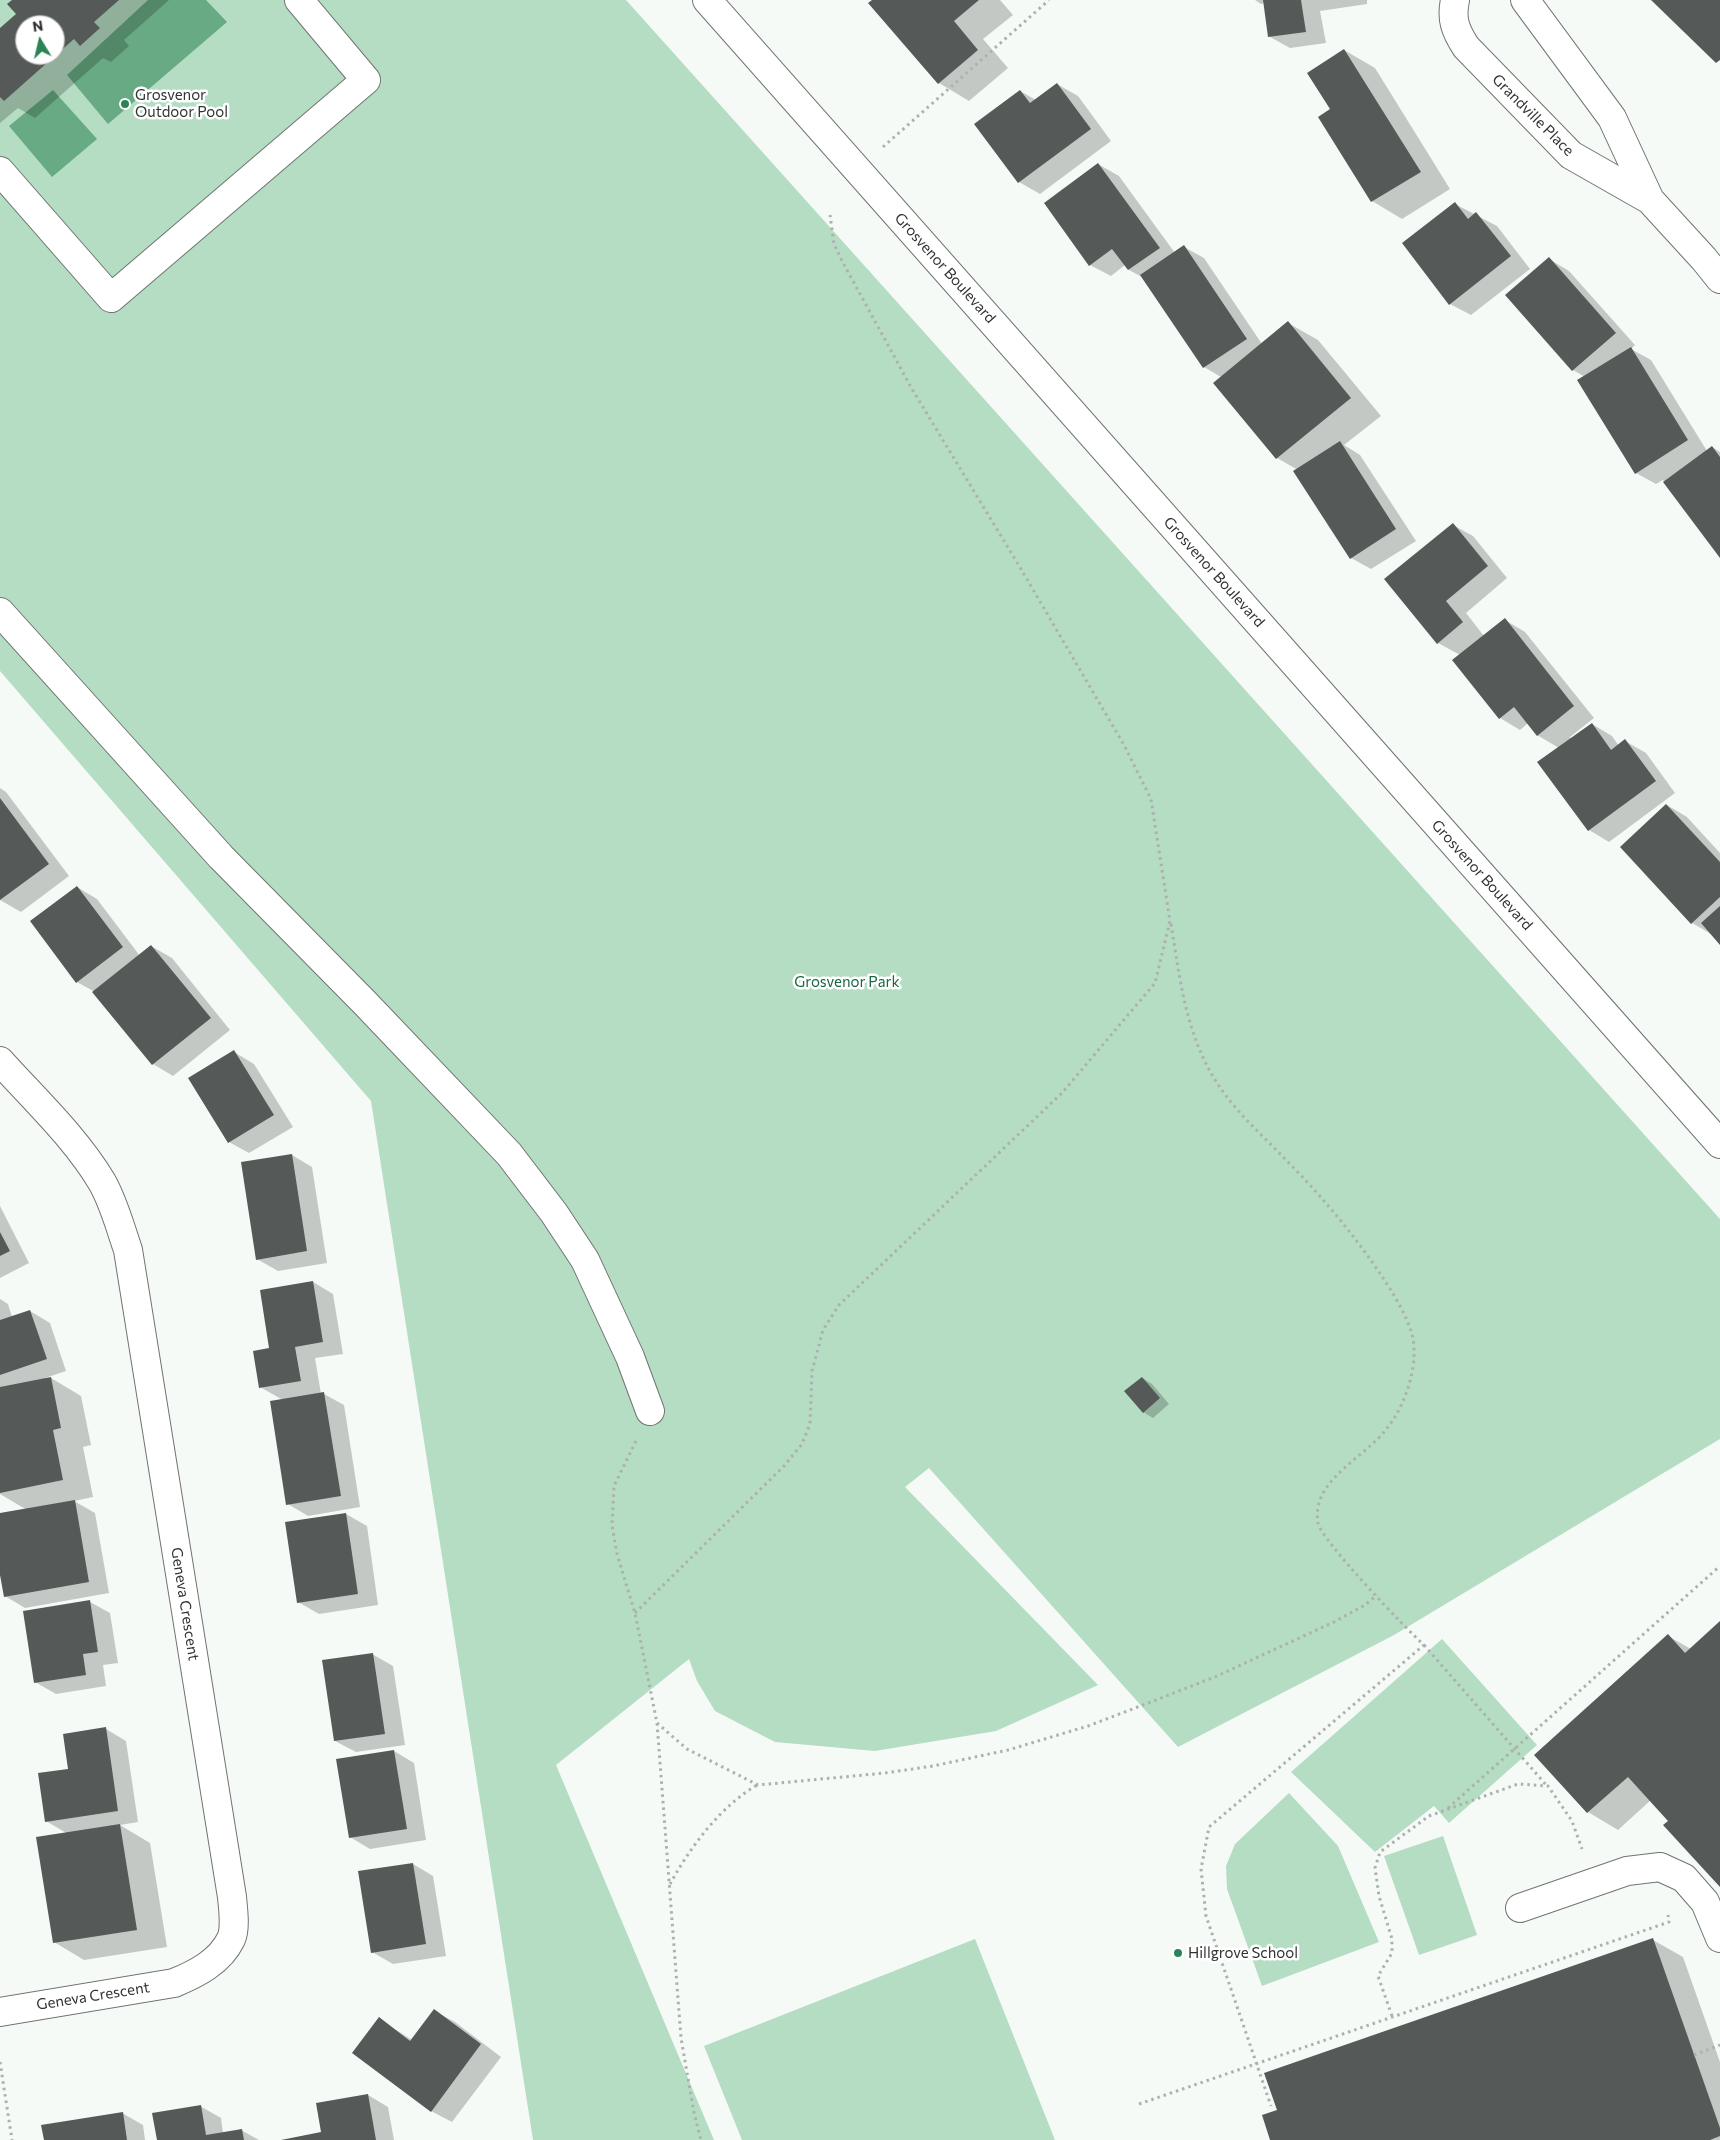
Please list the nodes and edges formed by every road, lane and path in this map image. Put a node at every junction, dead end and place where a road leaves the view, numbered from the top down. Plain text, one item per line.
1 (299, 0) edge
2 (707, 0) edge
3 (1049, 0) edge
4 (1455, 0) edge
5 (1525, 0) edge
6 (883, 147) dead end
7 (0, 171) edge
8 (1650, 200) junction
9 (830, 215) dead end
10 (1720, 279) edge
11 (0, 612) edge
12 (1170, 921) junction
13 (0, 1061) edge
14 (1720, 1144) edge
15 (650, 1411) joint
16 (1720, 1566) edge
17 (1377, 1596) junction
18 (635, 1613) junction
19 (1424, 1645) junction
20 (657, 1722) junction
21 (1515, 1749) junction
22 (758, 1785) junction
23 (1548, 1786) junction
24 (1446, 1810) junction
25 (1584, 1858) dead end
26 (1660, 1867) junction
27 (669, 1885) junction
28 (1520, 1908) dead end
29 (1720, 1938) edge
30 (0, 2012) edge
31 (1392, 2016) junction
32 (1720, 2045) edge
33 (1694, 2054) dead end
34 (0, 2062) edge
35 (1256, 2063) junction
36 (1139, 2104) dead end
37 (1271, 2106) dead end
38 (12, 2140) edge
39 (701, 2140) edge

1 - 7 street
2 - 14 street, Grosvenor Boulevard
3 - 6 path
4 - 8 street, Grandville Place
5 - 8 street, Grandville Place
8 - 10 street, Grandville Place
9 - 12 path
11 - 15 street
12 - 17 path
12 - 18 path
13 - 30 street, Geneva Crescent
15 - 18 path
16 - 21 path
17 - 19 path
17 - 22 path
18 - 20 path
19 - 21 path
19 - 35 path
20 - 22 path
20 - 27 path
21 - 23 path
21 - 24 path
22 - 27 path
23 - 24 path
23 - 25 path
24 - 31 path
26 - 28 street
26 - 29 street
26 - 31 path
27 - 39 path
31 - 35 path
32 - 33 path
34 - 38 path
35 - 36 path
35 - 37 path

